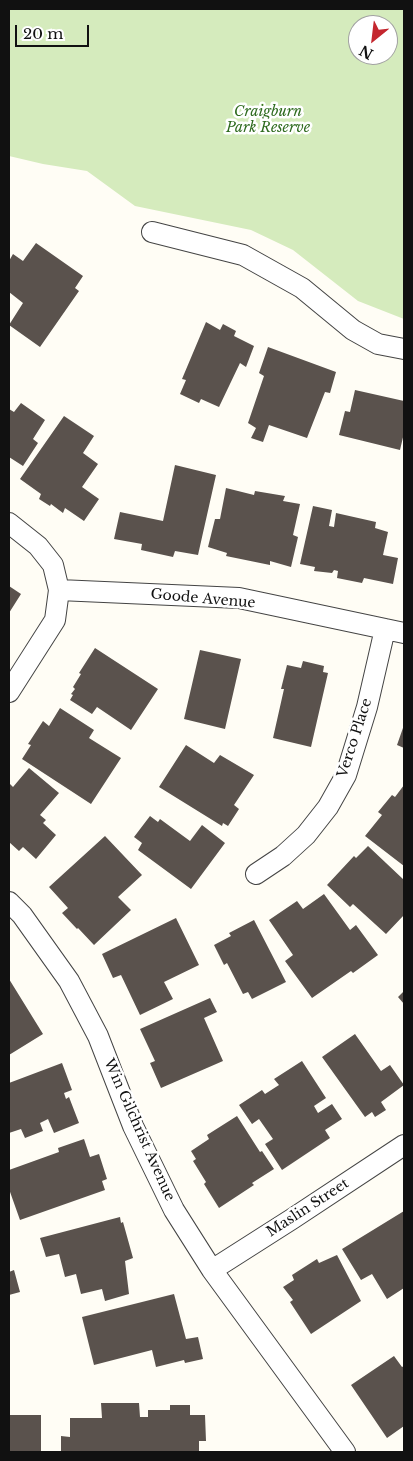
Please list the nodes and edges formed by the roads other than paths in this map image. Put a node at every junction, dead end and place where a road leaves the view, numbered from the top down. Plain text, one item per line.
1 (152, 232) dead end
2 (404, 349) edge
3 (9, 523) edge
4 (59, 590) junction
5 (395, 631) edge
6 (9, 692) edge
7 (256, 874) dead end
8 (9, 902) edge
9 (404, 1145) edge
10 (212, 1270) junction
11 (345, 1452) edge

1 - 2 street
3 - 4 street
4 - 5 street, Goode Avenue
4 - 6 street
5 - 7 street, Verco Place
8 - 10 street, Win Gilchrist Avenue
9 - 10 street, Maslin Street
10 - 11 street, Win Gilchrist Avenue

